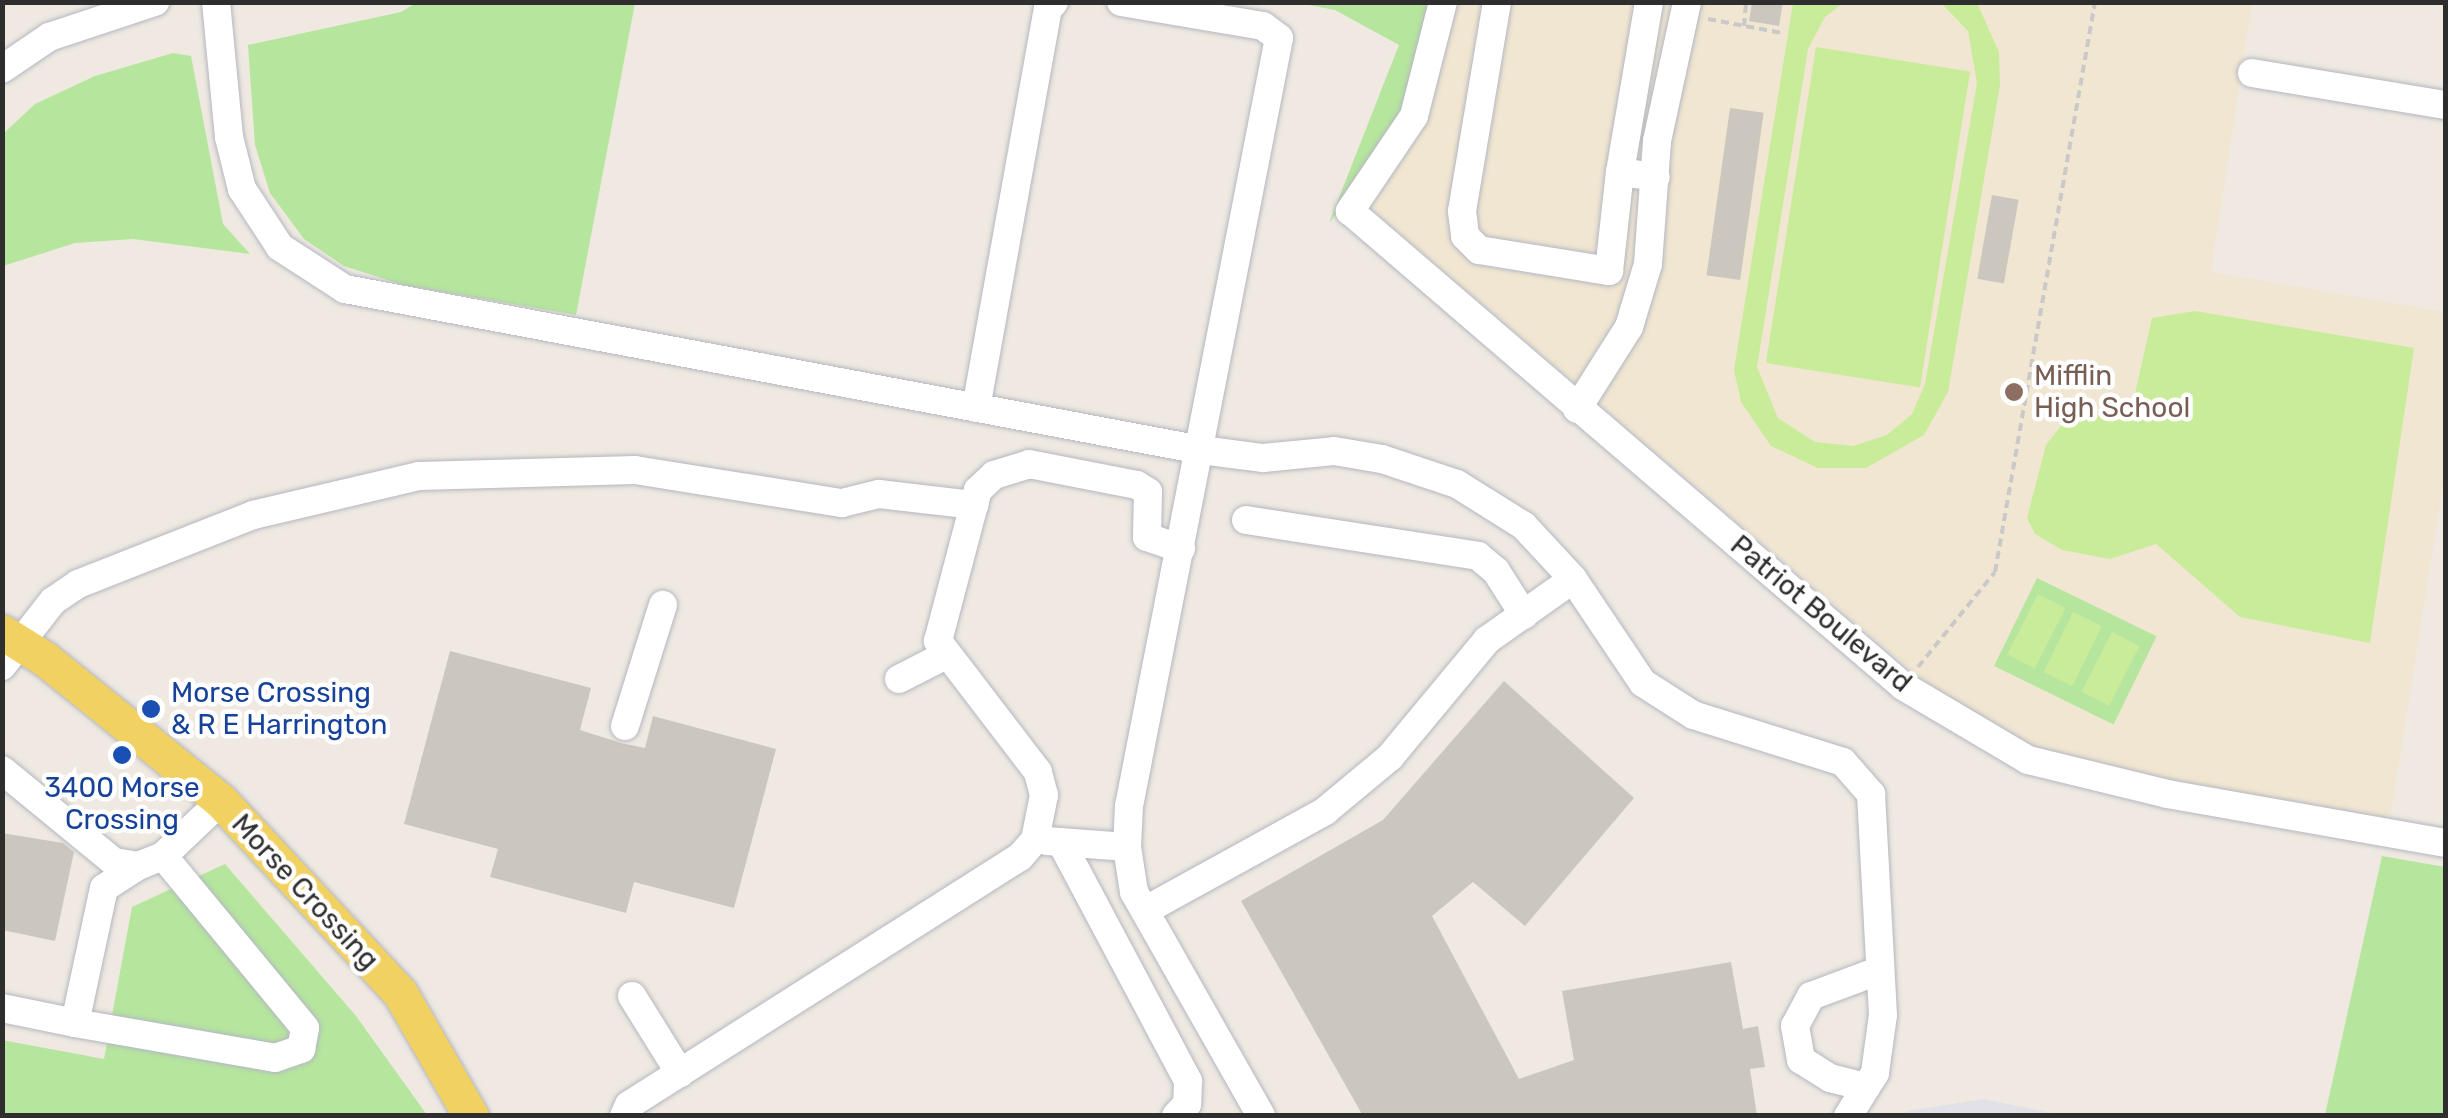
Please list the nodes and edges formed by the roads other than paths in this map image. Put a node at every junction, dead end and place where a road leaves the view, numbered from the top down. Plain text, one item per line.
1 (155, 2) edge
2 (216, 2) edge
3 (1054, 2) edge
4 (1121, 2) edge
5 (1443, 2) edge
6 (1497, 2) edge
7 (1650, 2) edge
8 (1693, 10) edge
9 (2, 70) edge
10 (2252, 73) dead end
11 (2446, 105) edge
12 (1620, 172) junction
13 (1656, 176) junction
14 (976, 408) junction
15 (1577, 410) junction
16 (1201, 450) junction
17 (974, 506) junction
18 (1246, 520) dead end
19 (1181, 548) junction
20 (1572, 578) junction
21 (664, 605) dead end
22 (1524, 615) junction
23 (8, 647) edge
24 (946, 655) junction
25 (898, 680) dead end
26 (625, 726) dead end
27 (2, 770) edge
28 (220, 801) junction
29 (1048, 841) junction
30 (2446, 843) edge
31 (1126, 847) junction
32 (150, 861) junction
33 (1146, 910) junction
34 (1878, 972) junction
35 (632, 996) dead end
36 (2, 1008) edge
37 (75, 1023) junction
38 (680, 1073) junction
39 (1866, 1088) junction
40 (471, 1116) edge
41 (624, 1116) edge
42 (1176, 1116) edge
43 (1261, 1116) edge
44 (1848, 1116) edge

1 - 9 street
2 - 14 street
3 - 14 street
4 - 16 street
5 - 15 street, Patriot Boulevard
6 - 12 street
7 - 12 street
8 - 13 street
10 - 11 street
12 - 13 street
13 - 15 street
14 - 16 street
15 - 30 street, Patriot Boulevard
16 - 19 street
16 - 20 street
17 - 19 street
17 - 23 street
17 - 24 street
18 - 22 street
19 - 31 street
20 - 22 street
20 - 34 street
21 - 26 street
22 - 33 street
23 - 28 main road, Morse Crossing
24 - 25 street
24 - 29 street
27 - 32 street
28 - 32 street
28 - 40 main road, Morse Crossing
29 - 31 street
29 - 38 street
29 - 42 street
31 - 33 street
32 - 37 street
32 - 37 street
33 - 43 street
34 - 39 street
34 - 39 street
35 - 38 street
36 - 37 street
38 - 41 street
39 - 44 street

